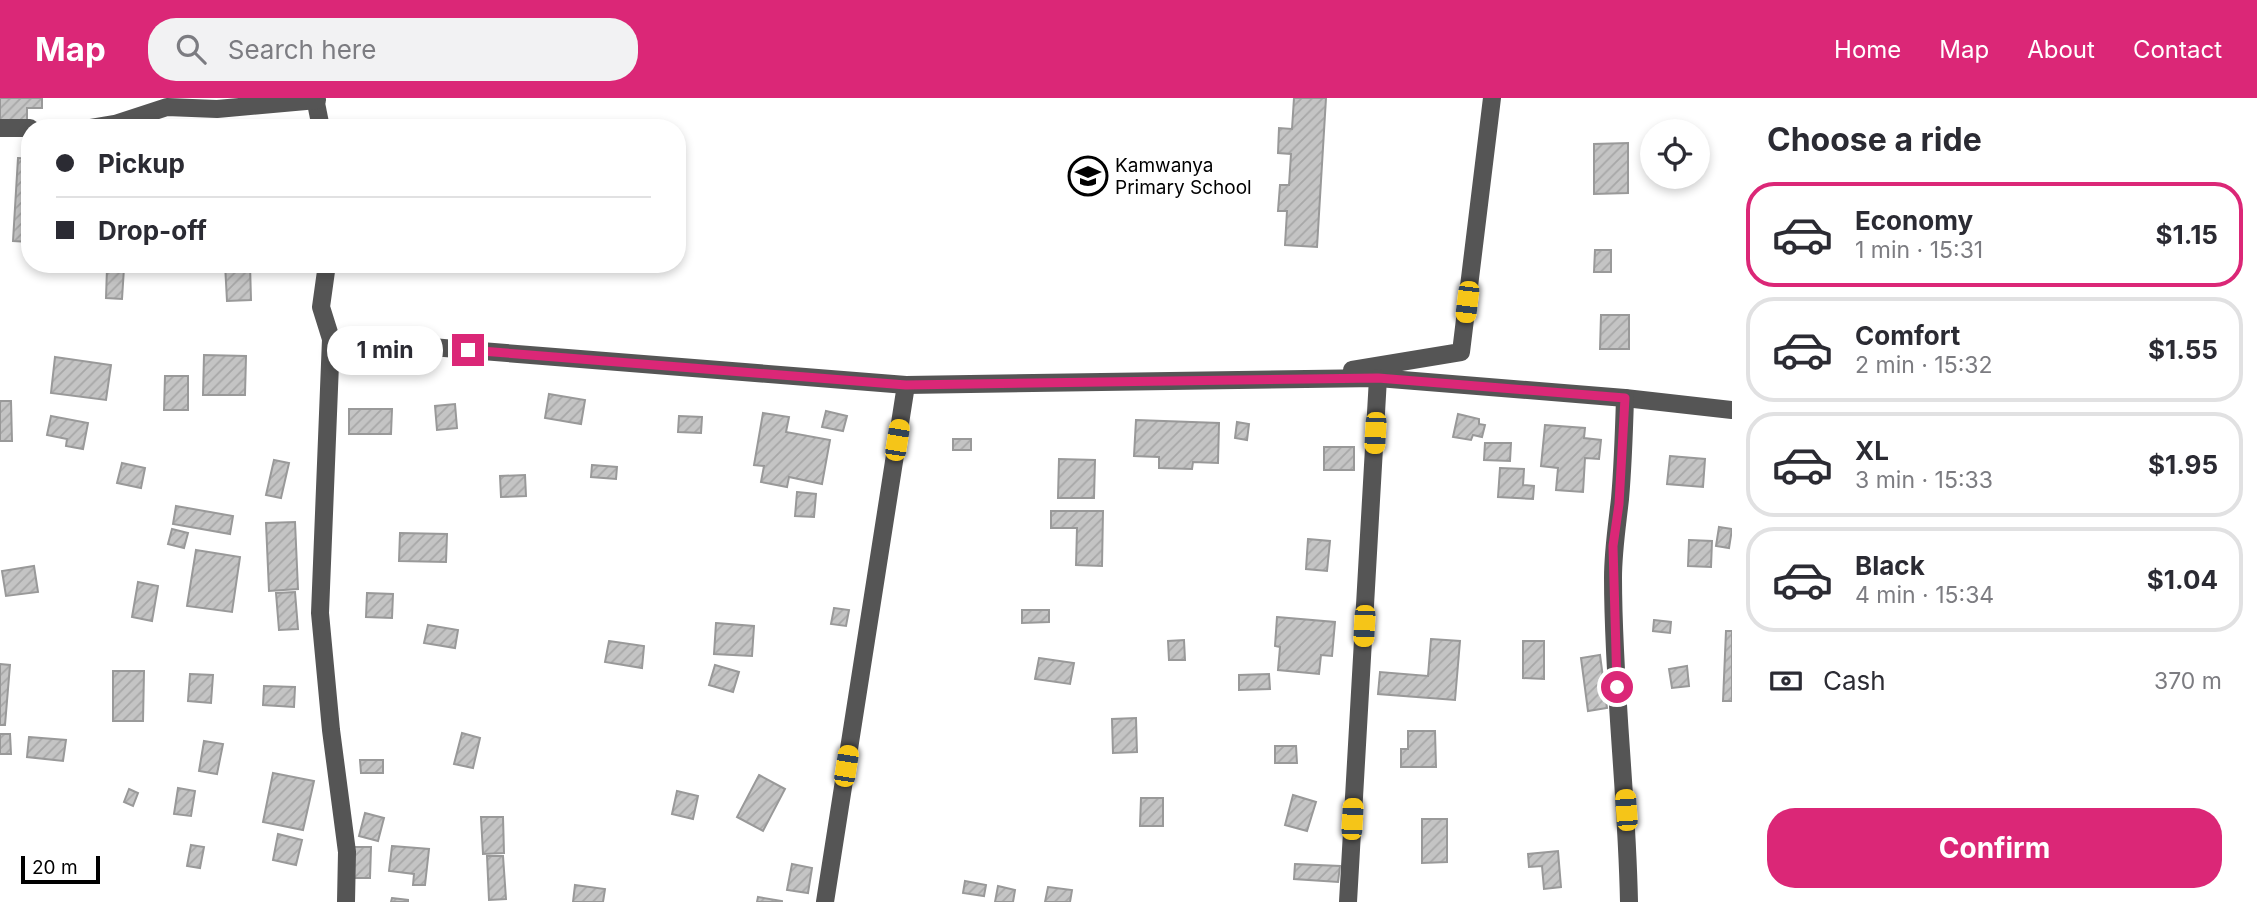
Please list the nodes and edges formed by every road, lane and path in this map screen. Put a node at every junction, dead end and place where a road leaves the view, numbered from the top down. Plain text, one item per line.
1 (1492, 98) edge
2 (316, 99) edge
3 (130, 119) edge
4 (319, 119) edge
5 (0, 128) edge
6 (21, 128) edge
7 (326, 273) edge
8 (331, 339) junction
9 (1378, 378) junction
10 (1290, 380) junction
11 (906, 385) junction
12 (1625, 398) junction
13 (1732, 411) edge
14 (346, 902) edge
15 (825, 902) edge
16 (1348, 902) edge
17 (1629, 902) edge

1 - 10 street
2 - 3 street
2 - 4 street
5 - 6 street
7 - 8 street
8 - 11 street
8 - 14 street
9 - 10 street
9 - 12 street
9 - 16 street
10 - 11 street
11 - 15 street
12 - 13 street
12 - 17 street

